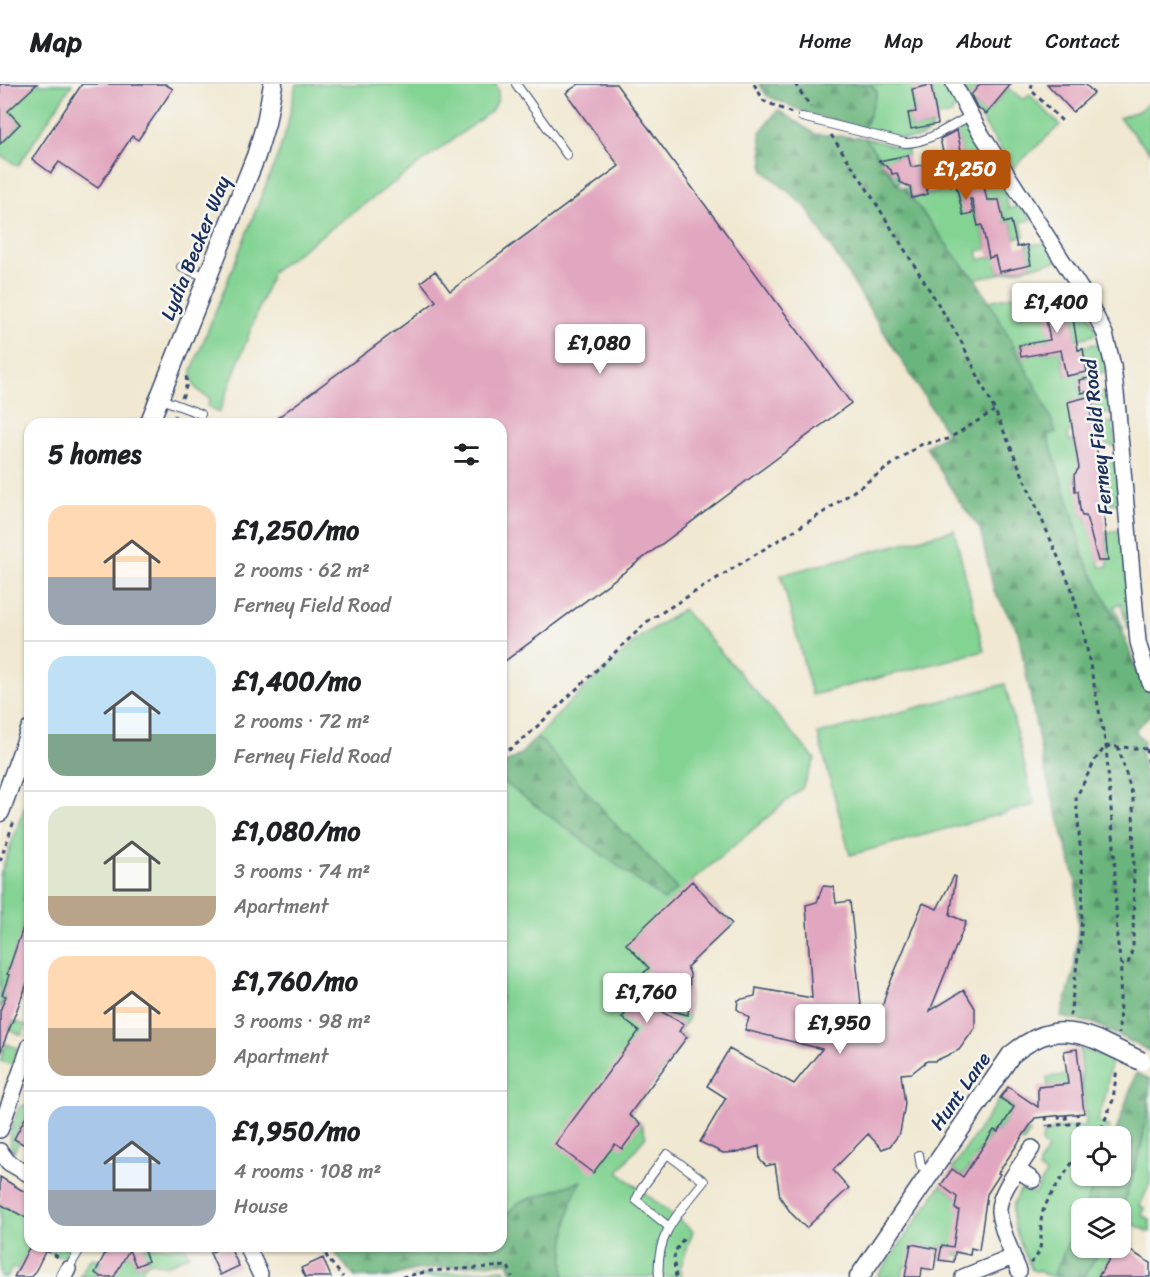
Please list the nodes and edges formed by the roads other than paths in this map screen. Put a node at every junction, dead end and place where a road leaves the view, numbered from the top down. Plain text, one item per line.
1 (273, 84) edge
2 (516, 84) edge
3 (954, 84) edge
4 (970, 116) junction
5 (801, 117) road end
6 (567, 155) dead end
7 (181, 267) dead end
8 (207, 278) junction
9 (159, 398) junction
10 (201, 414) dead end
11 (151, 418) edge
12 (1150, 683) edge
13 (24, 760) edge
14 (0, 812) edge
15 (24, 1062) edge
16 (1146, 1063) edge
17 (0, 1130) edge
18 (1032, 1148) dead end
19 (0, 1151) edge
20 (919, 1155) dead end
21 (1018, 1170) junction
22 (24, 1172) edge
23 (931, 1173) junction
24 (1033, 1180) dead end
25 (669, 1227) junction
26 (78, 1252) edge
27 (250, 1252) edge
28 (67, 1270) edge
29 (260, 1274) dead end
30 (659, 1277) edge
31 (859, 1277) edge
32 (963, 1277) edge

1 - 8 street, Lydia Becker Way
2 - 6 lane
3 - 4 street, Ferney Field Road
4 - 5 lane
4 - 12 street, Ferney Field Road
7 - 8 lane
8 - 9 street, Lydia Becker Way
9 - 10 lane
9 - 11 street, Lydia Becker Way
13 - 14 street
15 - 17 street
16 - 23 street, Hunt Lane, bridge
18 - 21 street
19 - 22 street
20 - 23 lane
21 - 24 street
21 - 32 street
23 - 31 street, Hunt Lane
25 - 25 lane
25 - 30 lane
26 - 28 lane
27 - 29 street

